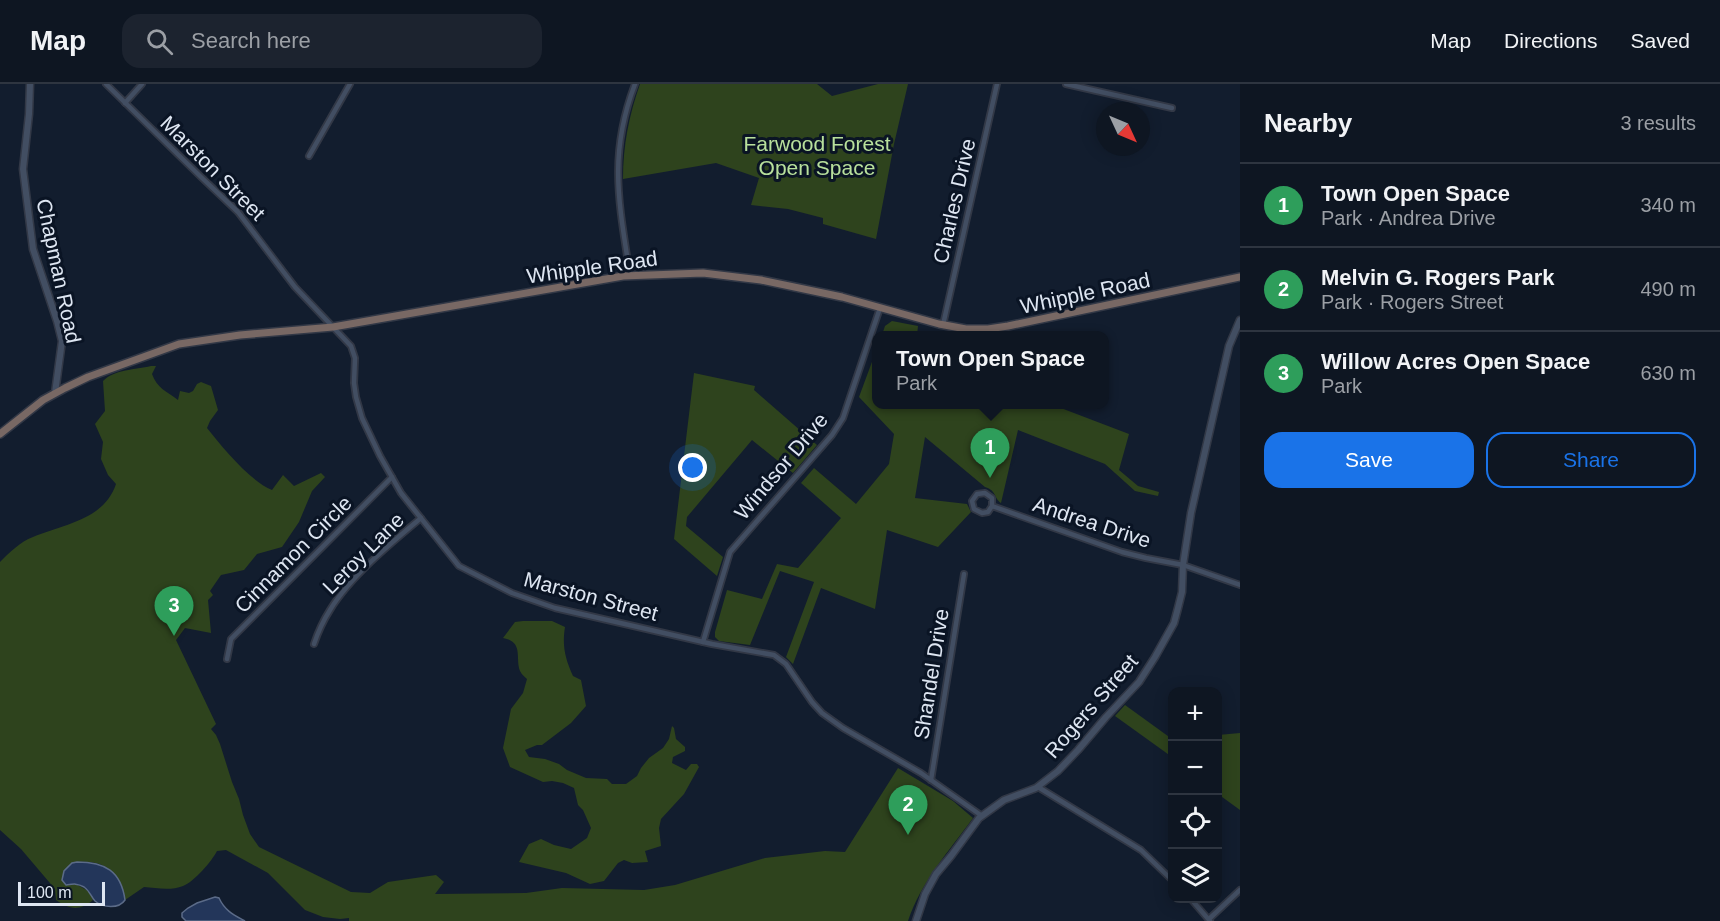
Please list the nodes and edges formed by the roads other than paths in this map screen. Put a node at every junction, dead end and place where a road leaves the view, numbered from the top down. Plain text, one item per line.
1 (30, 84) edge
2 (106, 84) edge
3 (142, 84) edge
4 (350, 84) edge
5 (635, 84) edge
6 (997, 84) edge
7 (1066, 84) edge
8 (125, 103) junction
9 (1173, 108) dead end
10 (309, 156) dead end
11 (630, 275) junction
12 (1240, 277) edge
13 (880, 308) junction
14 (1240, 320) edge
15 (943, 325) junction
16 (333, 327) junction
17 (872, 331) edge
18 (872, 332) edge
19 (55, 393) junction
20 (0, 434) edge
21 (392, 477) junction
22 (992, 506) junction
23 (421, 518) junction
24 (1183, 565) junction
25 (964, 574) dead end
26 (1240, 585) edge
27 (703, 642) junction
28 (314, 644) dead end
29 (227, 659) dead end
30 (931, 780) junction
31 (1038, 787) junction
32 (982, 816) junction
33 (1168, 875) edge
34 (1240, 890) edge
35 (1195, 903) edge
36 (1210, 920) edge
37 (916, 921) edge

1 - 19 street, Chapman Road
2 - 8 street, Marston Street
3 - 8 street
4 - 10 street
5 - 11 street
6 - 15 street, Charles Drive
7 - 9 street
8 - 16 street, Marston Street
11 - 13 main road, Whipple Road
11 - 16 main road, Whipple Road
12 - 15 main road, Whipple Road
13 - 15 main road, Whipple Road
13 - 17 street, Windsor Drive
14 - 24 street, Rogers Street
16 - 19 main road, Whipple Road
16 - 21 street, Marston Street
18 - 27 street, Windsor Drive
19 - 20 main road, Whipple Road
21 - 23 street, Marston Street
21 - 29 street, Cinnamon Circle
22 - 22 street, Andrea Drive
22 - 24 street, Andrea Drive
23 - 27 street, Marston Street
23 - 28 street, Leroy Lane
24 - 26 street, Andrea Drive
24 - 31 street, Rogers Street
25 - 30 street, Shandel Drive
27 - 30 street, Marston Street
30 - 32 street, Marston Street
31 - 32 street, Rogers Street
31 - 33 street
32 - 37 street, Rogers Street
34 - 36 street
35 - 36 street

